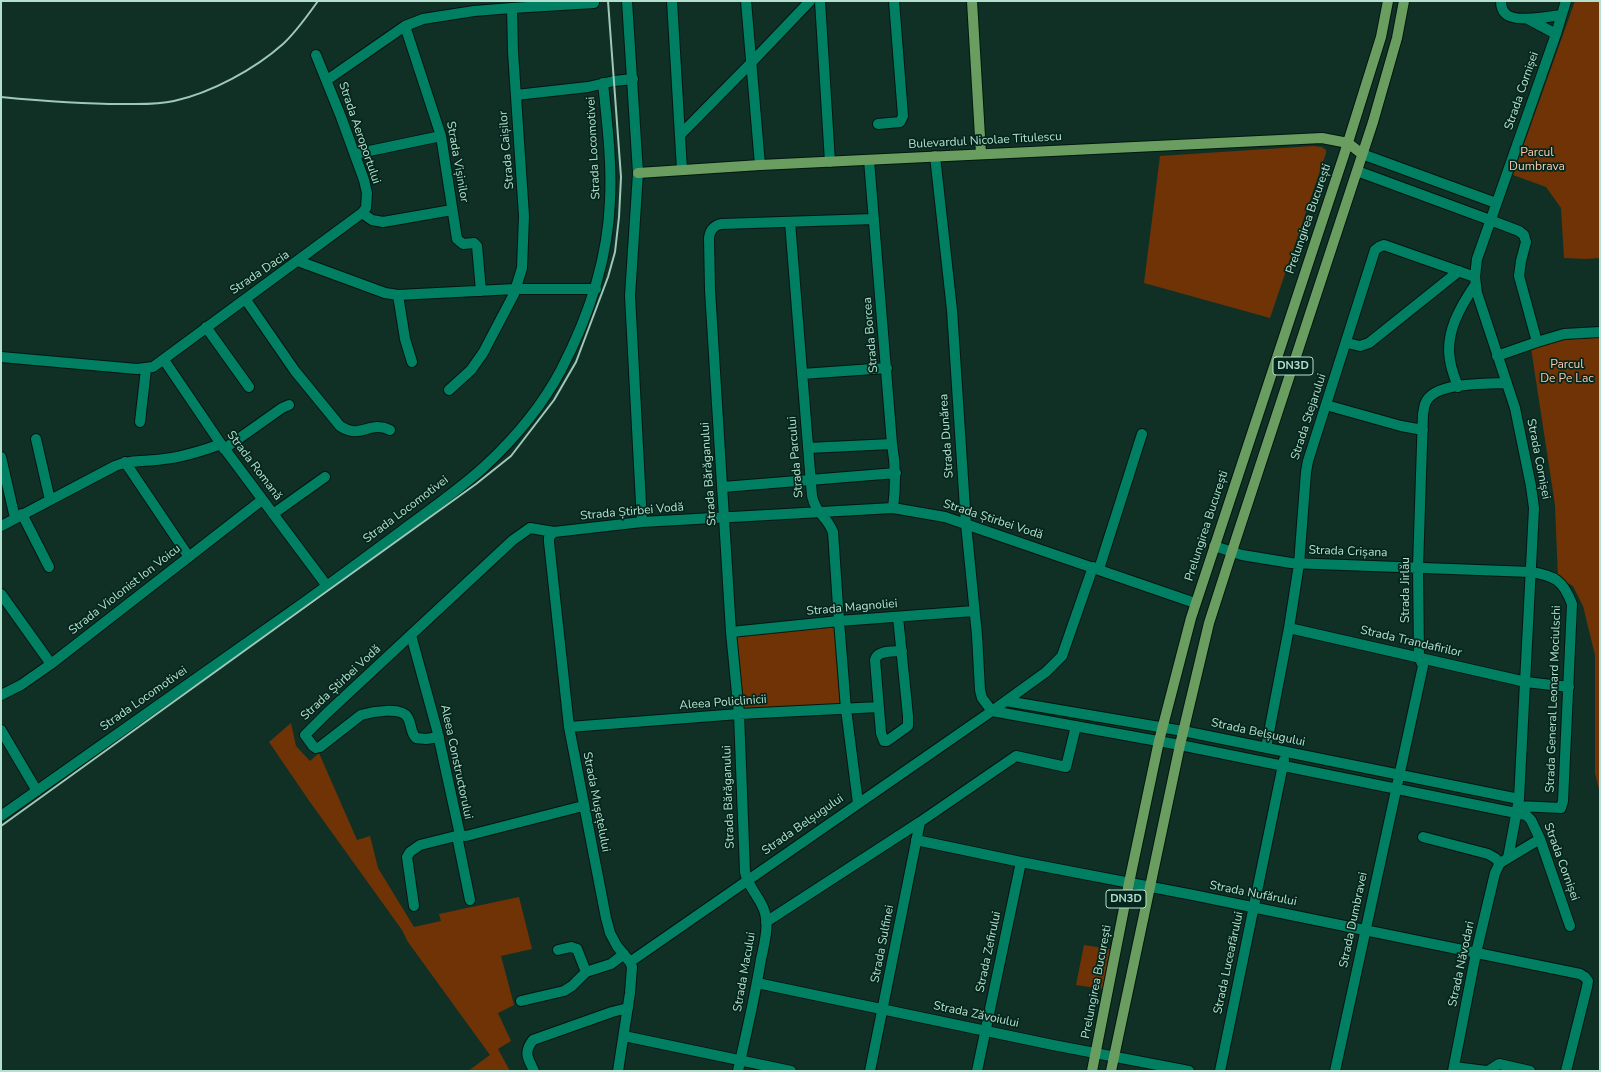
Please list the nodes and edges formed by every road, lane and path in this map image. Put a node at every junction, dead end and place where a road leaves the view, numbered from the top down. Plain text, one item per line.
1 (627, 1) edge
2 (672, 1) edge
3 (746, 1) edge
4 (810, 1) edge
5 (820, 1) edge
6 (894, 1) edge
7 (972, 1) edge
8 (1388, 1) edge
9 (1404, 1) edge
10 (1501, 1) edge
11 (1566, 1) edge
12 (594, 3) dead end
13 (512, 8) junction
14 (1561, 15) junction
15 (1528, 19) junction
16 (405, 26) junction
17 (1556, 34) junction
18 (316, 55) dead end
19 (750, 64) junction
20 (633, 79) junction
21 (327, 80) junction
22 (603, 83) junction
23 (516, 95) junction
24 (878, 124) dead end
25 (681, 134) junction
26 (441, 136) junction
27 (1333, 139) junction
28 (1348, 142) junction
29 (355, 154) junction
30 (981, 154) junction
31 (1362, 154) junction
32 (1344, 155) junction
33 (935, 156) junction
34 (869, 160) junction
35 (830, 162) junction
36 (760, 165) junction
37 (682, 170) junction
38 (1357, 171) junction
39 (638, 173) junction
40 (1496, 203) junction
41 (452, 210) junction
42 (362, 213) junction
43 (874, 219) junction
44 (1490, 220) junction
45 (790, 222) junction
46 (298, 261) junction
47 (1459, 270) junction
48 (1475, 281) junction
49 (515, 289) junction
50 (596, 289) junction
51 (481, 291) junction
52 (398, 295) junction
53 (246, 300) junction
54 (206, 327) junction
55 (1600, 332) edge
56 (1347, 342) junction
57 (1537, 342) junction
58 (1497, 356) junction
59 (1, 357) edge
60 (164, 360) junction
61 (412, 362) dead end
62 (887, 368) junction
63 (146, 369) junction
64 (802, 374) junction
65 (1506, 383) junction
66 (249, 387) dead end
67 (1458, 387) junction
68 (449, 390) dead end
69 (289, 405) dead end
70 (1326, 405) junction
71 (140, 422) dead end
72 (390, 430) dead end
73 (1423, 430) junction
74 (1142, 434) dead end
75 (36, 438) dead end
76 (892, 444) junction
77 (222, 446) junction
78 (808, 448) junction
79 (1, 457) edge
80 (125, 462) junction
81 (896, 473) junction
82 (325, 478) dead end
83 (811, 480) junction
84 (723, 487) junction
85 (50, 500) junction
86 (262, 500) junction
87 (893, 508) junction
88 (818, 512) junction
89 (273, 514) junction
90 (19, 516) junction
91 (724, 518) junction
92 (642, 522) junction
93 (966, 524) junction
94 (1, 526) edge
95 (554, 532) junction
96 (1214, 546) junction
97 (1231, 552) junction
98 (189, 557) junction
99 (1299, 564) junction
100 (49, 567) dead end
101 (1418, 567) junction
102 (1096, 568) junction
103 (1530, 572) junction
104 (327, 586) junction
105 (1, 594) edge
106 (1195, 603) junction
107 (974, 611) junction
108 (898, 617) junction
109 (839, 621) junction
110 (1289, 628) junction
111 (731, 632) junction
112 (411, 635) junction
113 (902, 651) junction
114 (1419, 657) junction
115 (51, 664) junction
116 (1526, 682) junction
117 (1569, 687) junction
118 (1, 695) edge
119 (1006, 701) junction
120 (878, 707) junction
121 (846, 709) junction
122 (992, 711) junction
123 (739, 714) junction
124 (1076, 726) junction
125 (569, 727) junction
126 (1162, 727) junction
127 (1, 730) edge
128 (1183, 731) junction
129 (439, 737) junction
130 (1159, 741) junction
131 (1180, 745) junction
132 (1266, 748) junction
133 (1286, 753) junction
134 (1283, 766) junction
135 (1399, 775) junction
136 (1396, 789) junction
137 (37, 791) junction
138 (858, 803) junction
139 (583, 806) junction
140 (1518, 806) junction
141 (1, 816) edge
142 (920, 822) junction
143 (459, 835) junction
144 (1423, 837) dead end
145 (1540, 839) junction
146 (916, 840) junction
147 (1504, 860) junction
148 (1021, 862) junction
149 (746, 881) junction
150 (1129, 883) junction
151 (1150, 886) junction
152 (470, 900) dead end
153 (414, 906) dead end
154 (1254, 907) junction
155 (766, 922) junction
156 (1570, 926) dead end
157 (1365, 930) junction
158 (558, 950) dead end
159 (1476, 953) junction
160 (627, 958) junction
161 (586, 972) junction
162 (757, 983) junction
163 (521, 1001) dead end
164 (628, 1008) junction
165 (883, 1009) junction
166 (986, 1030) junction
167 (624, 1036) junction
168 (1096, 1053) junction
169 (1114, 1056) junction
170 (739, 1066) edge
171 (1454, 1069) edge
172 (534, 1071) edge
173 (618, 1071) edge
174 (792, 1071) edge
175 (870, 1071) edge
176 (978, 1071) edge
177 (1092, 1071) edge
178 (1111, 1071) edge
179 (1189, 1071) edge
180 (1220, 1071) edge
181 (1335, 1071) edge
182 (1487, 1071) edge
183 (1530, 1071) edge
184 (1566, 1071) edge

1 - 20 street
2 - 25 street
3 - 19 street
4 - 19 street
5 - 35 street
6 - 24 street
7 - 30 main road
8 - 28 main road, Prelungirea București / DN3D
9 - 31 main road, DN3D
10 - 15 street
11 - 14 street, Strada Cornișei
12 - 13 street
13 - 16 street
13 - 23 street, Strada Caișilor
14 - 15 street
14 - 17 street, Strada Cornișei
15 - 17 street
16 - 21 street
16 - 26 street, Strada Vișinilor
17 - 40 street, Strada Cornișei
18 - 21 street, Strada Aeroportului
19 - 25 street
19 - 36 street
20 - 22 street
20 - 39 street
21 - 29 street, Strada Aeroportului
22 - 23 street
22 - 50 street, Strada Locomotivei
23 - 49 street, Strada Caișilor
25 - 37 street
26 - 29 street
26 - 41 street, Strada Vișinilor
27 - 28 main road, Bulevardul Nicolae Titulescu
27 - 30 main road, Bulevardul Nicolae Titulescu
27 - 32 main road
28 - 31 main road, Bulevardul Nicolae Titulescu
28 - 32 main road, Prelungirea București / DN3D
29 - 42 street, Strada Aeroportului
30 - 33 main road, Bulevardul Nicolae Titulescu
31 - 38 main road, DN3D
31 - 40 street, Bulevardul Nicolae Titulescu
32 - 38 main road
32 - 96 main road, Prelungirea București / DN3D
33 - 34 main road, Bulevardul Nicolae Titulescu
33 - 93 street, Strada Dunărea
34 - 35 main road, Bulevardul Nicolae Titulescu
34 - 43 street, Strada Borcea
35 - 36 main road, Bulevardul Nicolae Titulescu
36 - 37 main road, Bulevardul Nicolae Titulescu
37 - 39 main road, Bulevardul Nicolae Titulescu
38 - 44 street
38 - 97 main road, DN3D
39 - 92 street
40 - 44 street, Strada Cornișei
41 - 42 street
41 - 51 street, Strada Vișinilor
42 - 46 street
43 - 45 street, Strada Bărăganului
43 - 62 street, Strada Borcea
44 - 48 street, Strada Cornișei
44 - 57 street
45 - 64 street, Strada Parcului
45 - 84 street, Strada Bărăganului
46 - 52 street, Strada Dacia
46 - 53 street, Strada Dacia
47 - 48 street, Strada Stejarului
47 - 56 street
47 - 56 street, Strada Stejarului
48 - 58 street, Strada Cornișei
48 - 67 street
49 - 50 street, Strada Dacia
49 - 51 street, Strada Dacia
49 - 68 street, Strada Caișilor
50 - 104 street, Strada Locomotivei
51 - 52 street, Strada Dacia
52 - 61 street
53 - 54 street, Strada Dacia
53 - 72 street
54 - 60 street, Strada Dacia
54 - 66 street
55 - 57 street
56 - 70 street, Strada Stejarului
57 - 58 street
58 - 65 street, Strada Cornișei
59 - 63 street
60 - 63 street, Strada Dacia
60 - 77 street, Strada Romană
62 - 64 street
62 - 76 street, Strada Borcea
63 - 71 street
64 - 78 street, Strada Parcului
65 - 67 street
65 - 103 street, Strada Cornișei
67 - 73 street, Strada Jirlău
69 - 77 street
70 - 73 street
70 - 99 street, Strada Stejarului
73 - 101 street, Strada Jirlău
74 - 102 street
75 - 85 street
76 - 78 street
76 - 81 street, Strada Borcea
77 - 80 street
77 - 86 street, Strada Romană
78 - 83 street, Strada Parcului
79 - 90 street
80 - 85 street
80 - 98 street
81 - 83 street
81 - 87 street, Strada Borcea
82 - 89 street
83 - 84 street
83 - 88 street, Strada Parcului
84 - 91 street, Strada Bărăganului
85 - 90 street
86 - 89 street, Strada Romană
86 - 98 street, Strada Violonist Ion Voicu
87 - 88 street, Strada Știrbei Vodă
87 - 93 street, Strada Știrbei Vodă
88 - 91 street, Strada Știrbei Vodă
88 - 109 street, Strada Parcului
89 - 104 street, Strada Romană
90 - 94 street
90 - 100 street
91 - 92 street, Strada Știrbei Vodă
91 - 111 street, Strada Bărăganului
92 - 95 street, Strada Știrbei Vodă
93 - 102 street, Strada Știrbei Vodă
93 - 107 street, Strada Dunărea
95 - 112 street, Strada Știrbei Vodă
95 - 125 street, Strada Mușețelului
96 - 97 street, Strada Crișana
96 - 106 main road, Prelungirea București / DN3D
97 - 99 street, Strada Crișana
97 - 128 main road, DN3D
98 - 115 street, Strada Violonist Ion Voicu
99 - 101 street, Strada Crișana
99 - 110 street, Strada Stejarului
101 - 103 street, Strada Crișana
101 - 114 street, Strada Jirlău
102 - 106 street, Strada Știrbei Vodă
102 - 119 street
103 - 116 street, Strada Cornișei
103 - 117 street, Strada General Leonard Mociulschi
104 - 137 street, Strada Locomotivei
105 - 115 street
106 - 126 main road, Prelungirea București / DN3D
107 - 108 street, Strada Magnoliei
107 - 122 street, Strada Dunărea
108 - 109 street, Strada Magnoliei
108 - 113 street
109 - 111 street, Strada Magnoliei
109 - 121 street, Strada Parcului
110 - 114 street, Strada Trandafirilor
110 - 132 street, Strada Stejarului
111 - 123 street, Strada Bărăganului
112 - 129 street, Aleea Constructorului
112 - 129 street, Strada Știrbei Vodă
113 - 120 street
113 - 120 street
114 - 116 street, Strada Trandafirilor
114 - 135 street, Strada Jirlău
115 - 118 street, Strada Violonist Ion Voicu
116 - 117 street, Strada Trandafirilor
116 - 140 street, Strada Cornișei
117 - 140 street, Strada General Leonard Mociulschi
119 - 122 street, Strada Belșugului
119 - 126 street, Strada Belșugului
120 - 121 street, Aleea Policlinicii
121 - 123 street, Aleea Policlinicii
121 - 138 street, Strada Parcului
122 - 124 street
122 - 138 street, Strada Belșugului
123 - 125 street, Aleea Policlinicii
123 - 149 street, Strada Bărăganului
124 - 130 street
124 - 142 street
125 - 139 street, Strada Mușețelului
126 - 128 street, Strada Belșugului
126 - 130 main road, Prelungirea București / DN3D
127 - 137 street
128 - 131 main road, DN3D
128 - 132 street, Strada Belșugului
129 - 143 street, Aleea Constructorului
130 - 131 street
130 - 150 main road, Prelungirea București / DN3D
131 - 134 street
131 - 151 main road, DN3D
132 - 133 street, Strada Belșugului
133 - 134 street, Strada Luceafărului
133 - 135 street, Strada Belșugului
134 - 136 street
134 - 154 street, Strada Luceafărului
135 - 136 street, Strada Dumbravei
135 - 140 street, Strada Belșugului
136 - 140 street
136 - 157 street, Strada Dumbravei
137 - 141 street, Strada Locomotivei
138 - 149 street, Strada Belșugului
139 - 143 street
139 - 160 street, Strada Mușețelului
140 - 145 street, Strada Cornișei
140 - 147 street, Strada Năvodari
142 - 146 street, Strada Sulfinei
142 - 155 street
143 - 152 street
143 - 153 street, Aleea Constructorului
144 - 147 street
145 - 147 street
145 - 156 street, Strada Cornișei
146 - 148 street, Strada Nufărului
146 - 165 street, Strada Sulfinei
147 - 159 street, Strada Năvodari
148 - 150 street, Strada Nufărului
148 - 166 street, Strada Zefirului
149 - 155 street, Strada Macului
149 - 160 street, Strada Belșugului
150 - 151 street, Strada Nufărului
150 - 168 main road, Prelungirea București / DN3D
151 - 154 street, Strada Nufărului
151 - 169 main road, DN3D
154 - 157 street, Strada Nufărului
154 - 180 street, Strada Luceafărului
155 - 162 street, Strada Macului
157 - 159 street, Strada Nufărului
157 - 181 street, Strada Dumbravei
158 - 161 street
159 - 171 street, Strada Năvodari
159 - 184 street, Strada Nufărului
160 - 161 street, Strada Belșugului
160 - 164 street
161 - 163 street
162 - 165 street, Strada Zăvoiului
162 - 170 street, Strada Macului
164 - 167 street
164 - 172 street
165 - 166 street, Strada Zăvoiului
165 - 175 street, Strada Sulfinei
166 - 168 street, Strada Zăvoiului
166 - 176 street, Strada Zefirului
167 - 170 street
167 - 173 street
168 - 169 street, Strada Zăvoiului
168 - 177 main road, Prelungirea București / DN3D
169 - 178 main road, DN3D
169 - 179 street, Strada Zăvoiului
170 - 174 street
171 - 182 street
182 - 183 street

